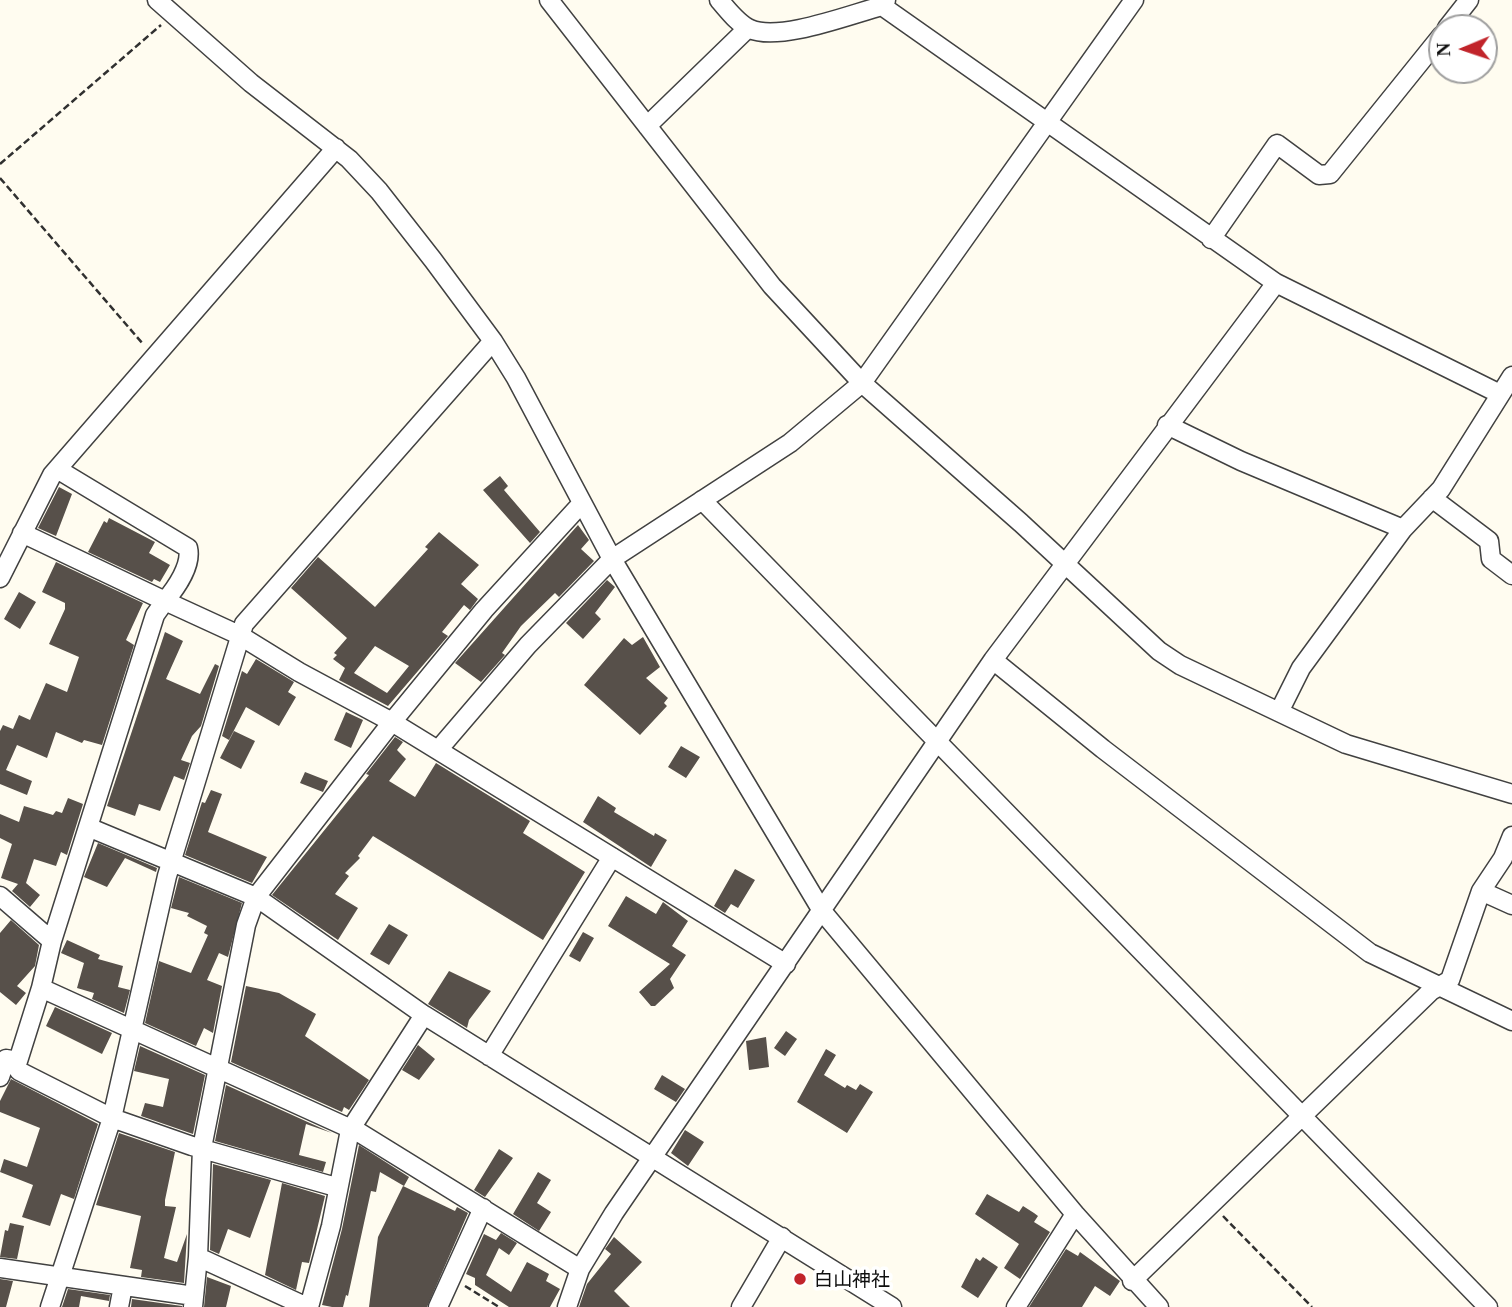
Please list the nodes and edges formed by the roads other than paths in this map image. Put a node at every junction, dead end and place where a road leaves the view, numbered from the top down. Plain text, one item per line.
1 (157, 0) edge
2 (549, 0) edge
3 (719, 0) edge
4 (1134, 0) edge
5 (1469, 0) edge
6 (884, 3) edge
7 (1458, 14) edge
8 (748, 29) junction
9 (1428, 52) edge
10 (1048, 123) junction
11 (647, 125) junction
12 (336, 148) junction
13 (1211, 239) junction
14 (1276, 283) junction
15 (493, 341) junction
16 (1512, 376) edge
17 (862, 383) junction
18 (1500, 394) junction
19 (1167, 425) junction
20 (57, 469) junction
21 (1432, 498) junction
22 (702, 500) junction
23 (582, 503) junction
24 (1403, 529) junction
25 (22, 533) junction
26 (611, 559) junction
27 (1065, 567) junction
28 (1512, 575) edge
29 (0, 578) edge
30 (165, 601) junction
31 (239, 635) junction
32 (993, 660) junction
33 (1279, 712) junction
34 (392, 722) junction
35 (940, 742) junction
36 (438, 750) junction
37 (1512, 794) edge
38 (89, 827) junction
39 (1512, 836) edge
40 (612, 857) junction
41 (171, 863) junction
42 (1480, 891) junction
43 (0, 896) edge
44 (256, 897) junction
45 (1512, 905) edge
46 (822, 911) junction
47 (52, 941) junction
48 (786, 964) junction
49 (1437, 987) junction
50 (41, 989) junction
51 (424, 1015) junction
52 (1512, 1021) edge
53 (134, 1031) junction
54 (489, 1056) junction
55 (7, 1059) edge
56 (216, 1068) junction
57 (0, 1077) edge
58 (1301, 1116) junction
59 (112, 1118) junction
60 (350, 1130) junction
61 (202, 1148) junction
62 (651, 1158) junction
63 (336, 1187) junction
64 (483, 1208) junction
65 (1074, 1214) junction
66 (782, 1237) junction
67 (198, 1257) junction
68 (0, 1268) edge
69 (580, 1269) junction
70 (61, 1277) junction
71 (1132, 1281) junction
72 (123, 1286) junction
73 (193, 1301) edge
74 (50, 1307) edge
75 (119, 1307) edge
76 (308, 1307) edge
77 (438, 1307) edge
78 (567, 1307) edge
79 (741, 1307) edge
80 (892, 1307) edge
81 (1016, 1307) edge
82 (1159, 1307) edge
83 (1488, 1307) edge

1 - 12 street
2 - 11 street
3 - 8 street
4 - 10 street
5 - 7 street
6 - 8 street
6 - 10 street
8 - 11 street
9 - 13 street
10 - 13 street
10 - 17 street
11 - 17 street
12 - 15 street
12 - 20 street
13 - 14 street
14 - 18 street
14 - 19 street
15 - 23 street
15 - 31 street
16 - 18 street
17 - 22 street
17 - 27 street
18 - 21 street
19 - 24 street
19 - 27 street
20 - 25 street
20 - 30 street
21 - 24 street
21 - 28 street
22 - 26 street
22 - 35 street
23 - 26 street
23 - 34 street
24 - 33 street
25 - 29 street
25 - 30 street
26 - 36 street
26 - 46 street
27 - 32 street
27 - 33 street
30 - 31 street
30 - 38 street
31 - 34 street
31 - 41 street
32 - 35 street
32 - 49 street
33 - 37 street
34 - 36 street
34 - 44 street
35 - 46 street
35 - 58 street
36 - 40 street
38 - 41 street
38 - 47 street
39 - 42 street
40 - 48 street
40 - 54 street
41 - 44 street
41 - 53 street
42 - 45 street
42 - 49 street
43 - 47 street
44 - 51 street
44 - 56 street
46 - 48 street
46 - 65 street
47 - 50 street
48 - 62 street
49 - 52 street
49 - 58 street
50 - 53 street
50 - 55 street
51 - 54 street
51 - 60 street
53 - 56 street
53 - 59 street
54 - 62 street
55 - 57 street
55 - 59 street
56 - 60 street
56 - 61 street
58 - 71 street
58 - 83 street
59 - 61 street
59 - 70 street
60 - 63 street
60 - 64 street
61 - 63 street
61 - 67 street
62 - 66 street
62 - 69 street
63 - 76 street
64 - 69 street
64 - 77 street
65 - 71 street
65 - 81 street
66 - 79 street
66 - 80 street
67 - 73 street
67 - 76 street
68 - 70 street
69 - 78 street
70 - 72 street
70 - 74 street
71 - 82 street
72 - 73 street
72 - 75 street

